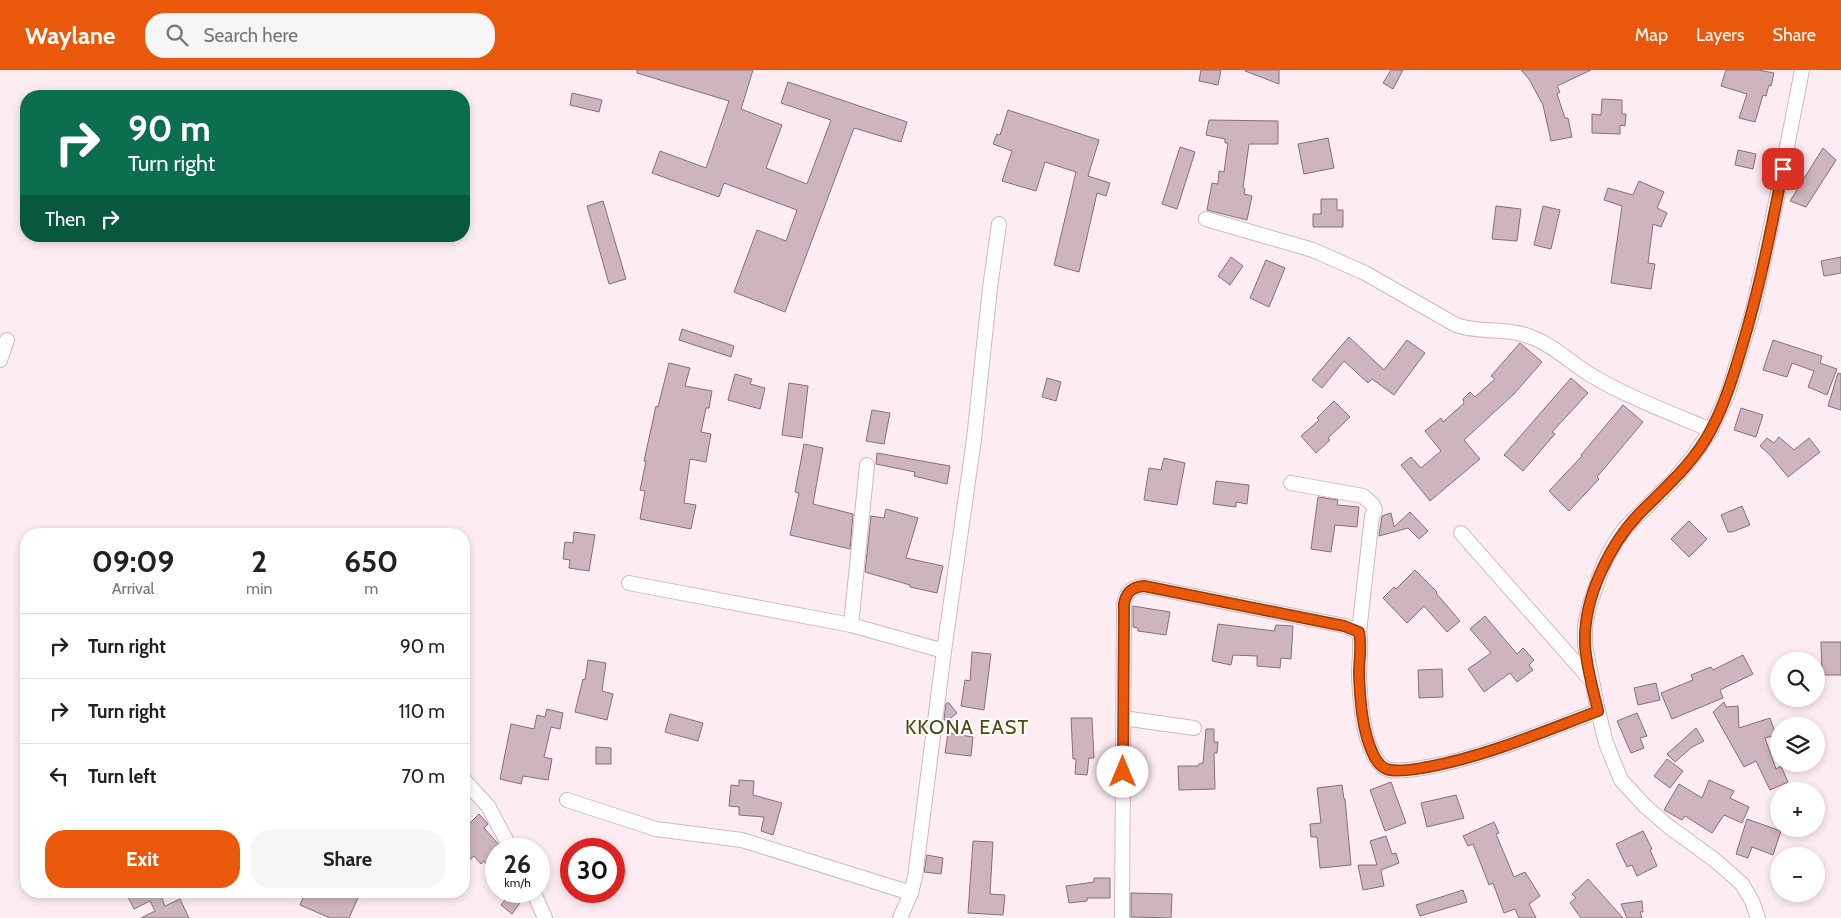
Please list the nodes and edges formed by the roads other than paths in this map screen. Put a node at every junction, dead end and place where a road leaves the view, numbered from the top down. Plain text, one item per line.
1 (1802, 70) edge
2 (1206, 219) dead end
3 (1000, 224) dead end
4 (7, 340) dead end
5 (0, 360) edge
6 (1712, 430) junction
7 (867, 465) dead end
8 (1291, 483) dead end
9 (1461, 533) dead end
10 (629, 583) dead end
11 (851, 624) junction
12 (1359, 632) junction
13 (944, 651) junction
14 (1591, 679) junction
15 (1598, 711) junction
16 (1123, 718) junction
17 (1194, 728) dead end
18 (470, 786) edge
19 (567, 800) dead end
20 (506, 838) edge
21 (911, 893) junction
22 (538, 903) edge
23 (545, 918) edge
24 (900, 918) edge
25 (1122, 918) edge
26 (1758, 918) edge

1 - 6 street
2 - 6 street
3 - 13 street
4 - 5 street
6 - 14 street
7 - 11 street
8 - 12 street
9 - 14 street
10 - 11 street
11 - 13 street
12 - 15 street
12 - 16 street
13 - 21 street
14 - 15 street
15 - 26 street
16 - 17 street
16 - 25 street
18 - 20 street
19 - 21 street
21 - 24 street
22 - 23 street

